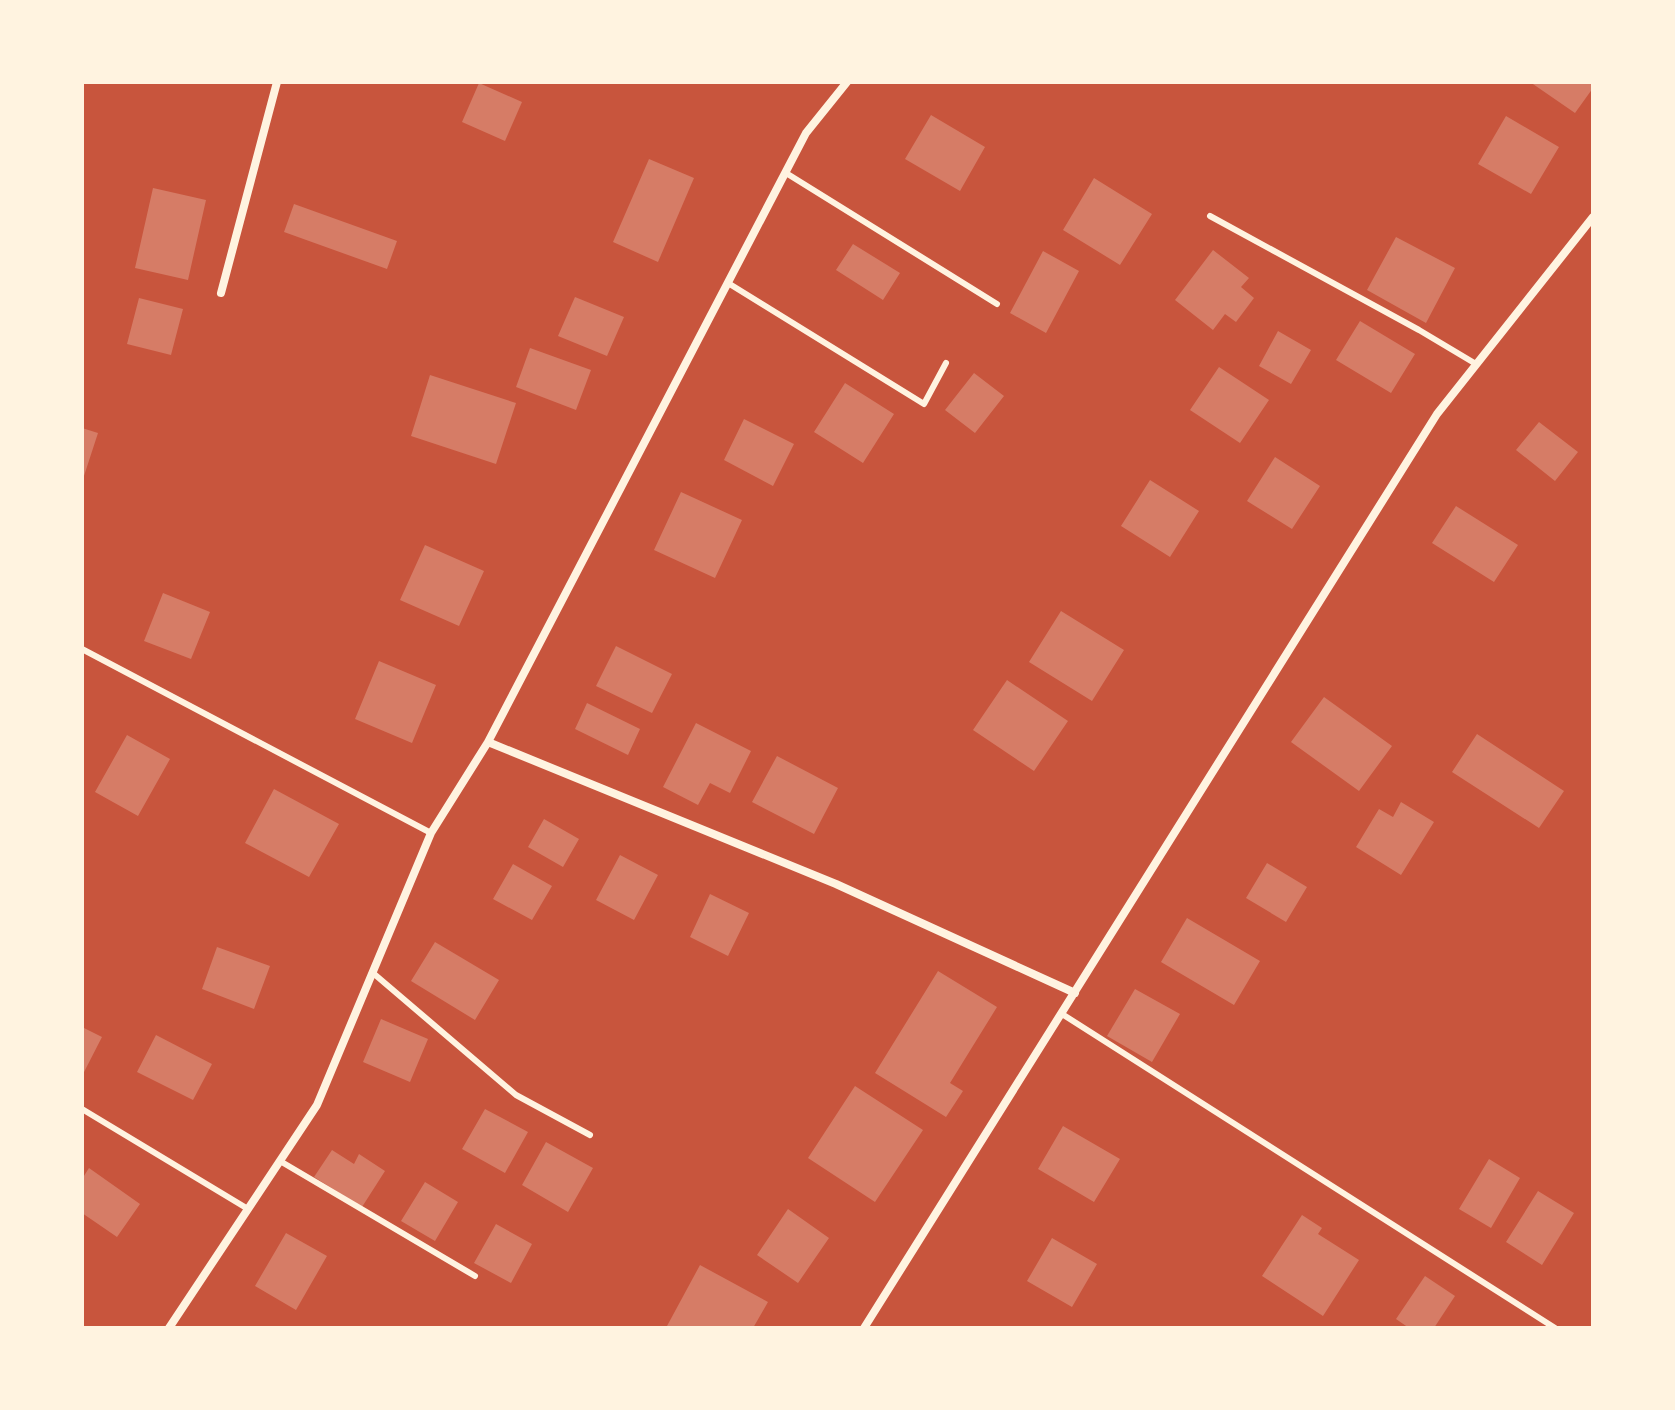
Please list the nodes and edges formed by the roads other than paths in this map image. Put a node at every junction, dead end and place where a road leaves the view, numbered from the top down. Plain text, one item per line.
1 (277, 82) edge
2 (847, 82) edge
3 (786, 173) junction
4 (1210, 216) dead end
5 (1593, 217) edge
6 (728, 283) junction
7 (221, 293) dead end
8 (997, 304) dead end
9 (946, 363) dead end
10 (1476, 364) junction
11 (82, 649) edge
12 (488, 742) junction
13 (431, 833) junction
14 (373, 973) junction
15 (1075, 993) junction
16 (1062, 1014) junction
17 (82, 1109) edge
18 (590, 1135) dead end
19 (280, 1161) junction
20 (248, 1209) junction
21 (475, 1276) dead end
22 (169, 1328) edge
23 (864, 1328) edge
24 (1555, 1328) edge

1 - 7 street
2 - 3 street
3 - 6 street
3 - 8 lane
4 - 10 lane
5 - 10 street
6 - 9 lane
6 - 12 street
10 - 15 street
11 - 13 lane
12 - 13 street
12 - 15 street
13 - 14 street
14 - 18 lane
14 - 19 street
15 - 16 street
16 - 23 street
16 - 24 lane
17 - 20 lane
19 - 20 street
19 - 21 lane
20 - 22 street

